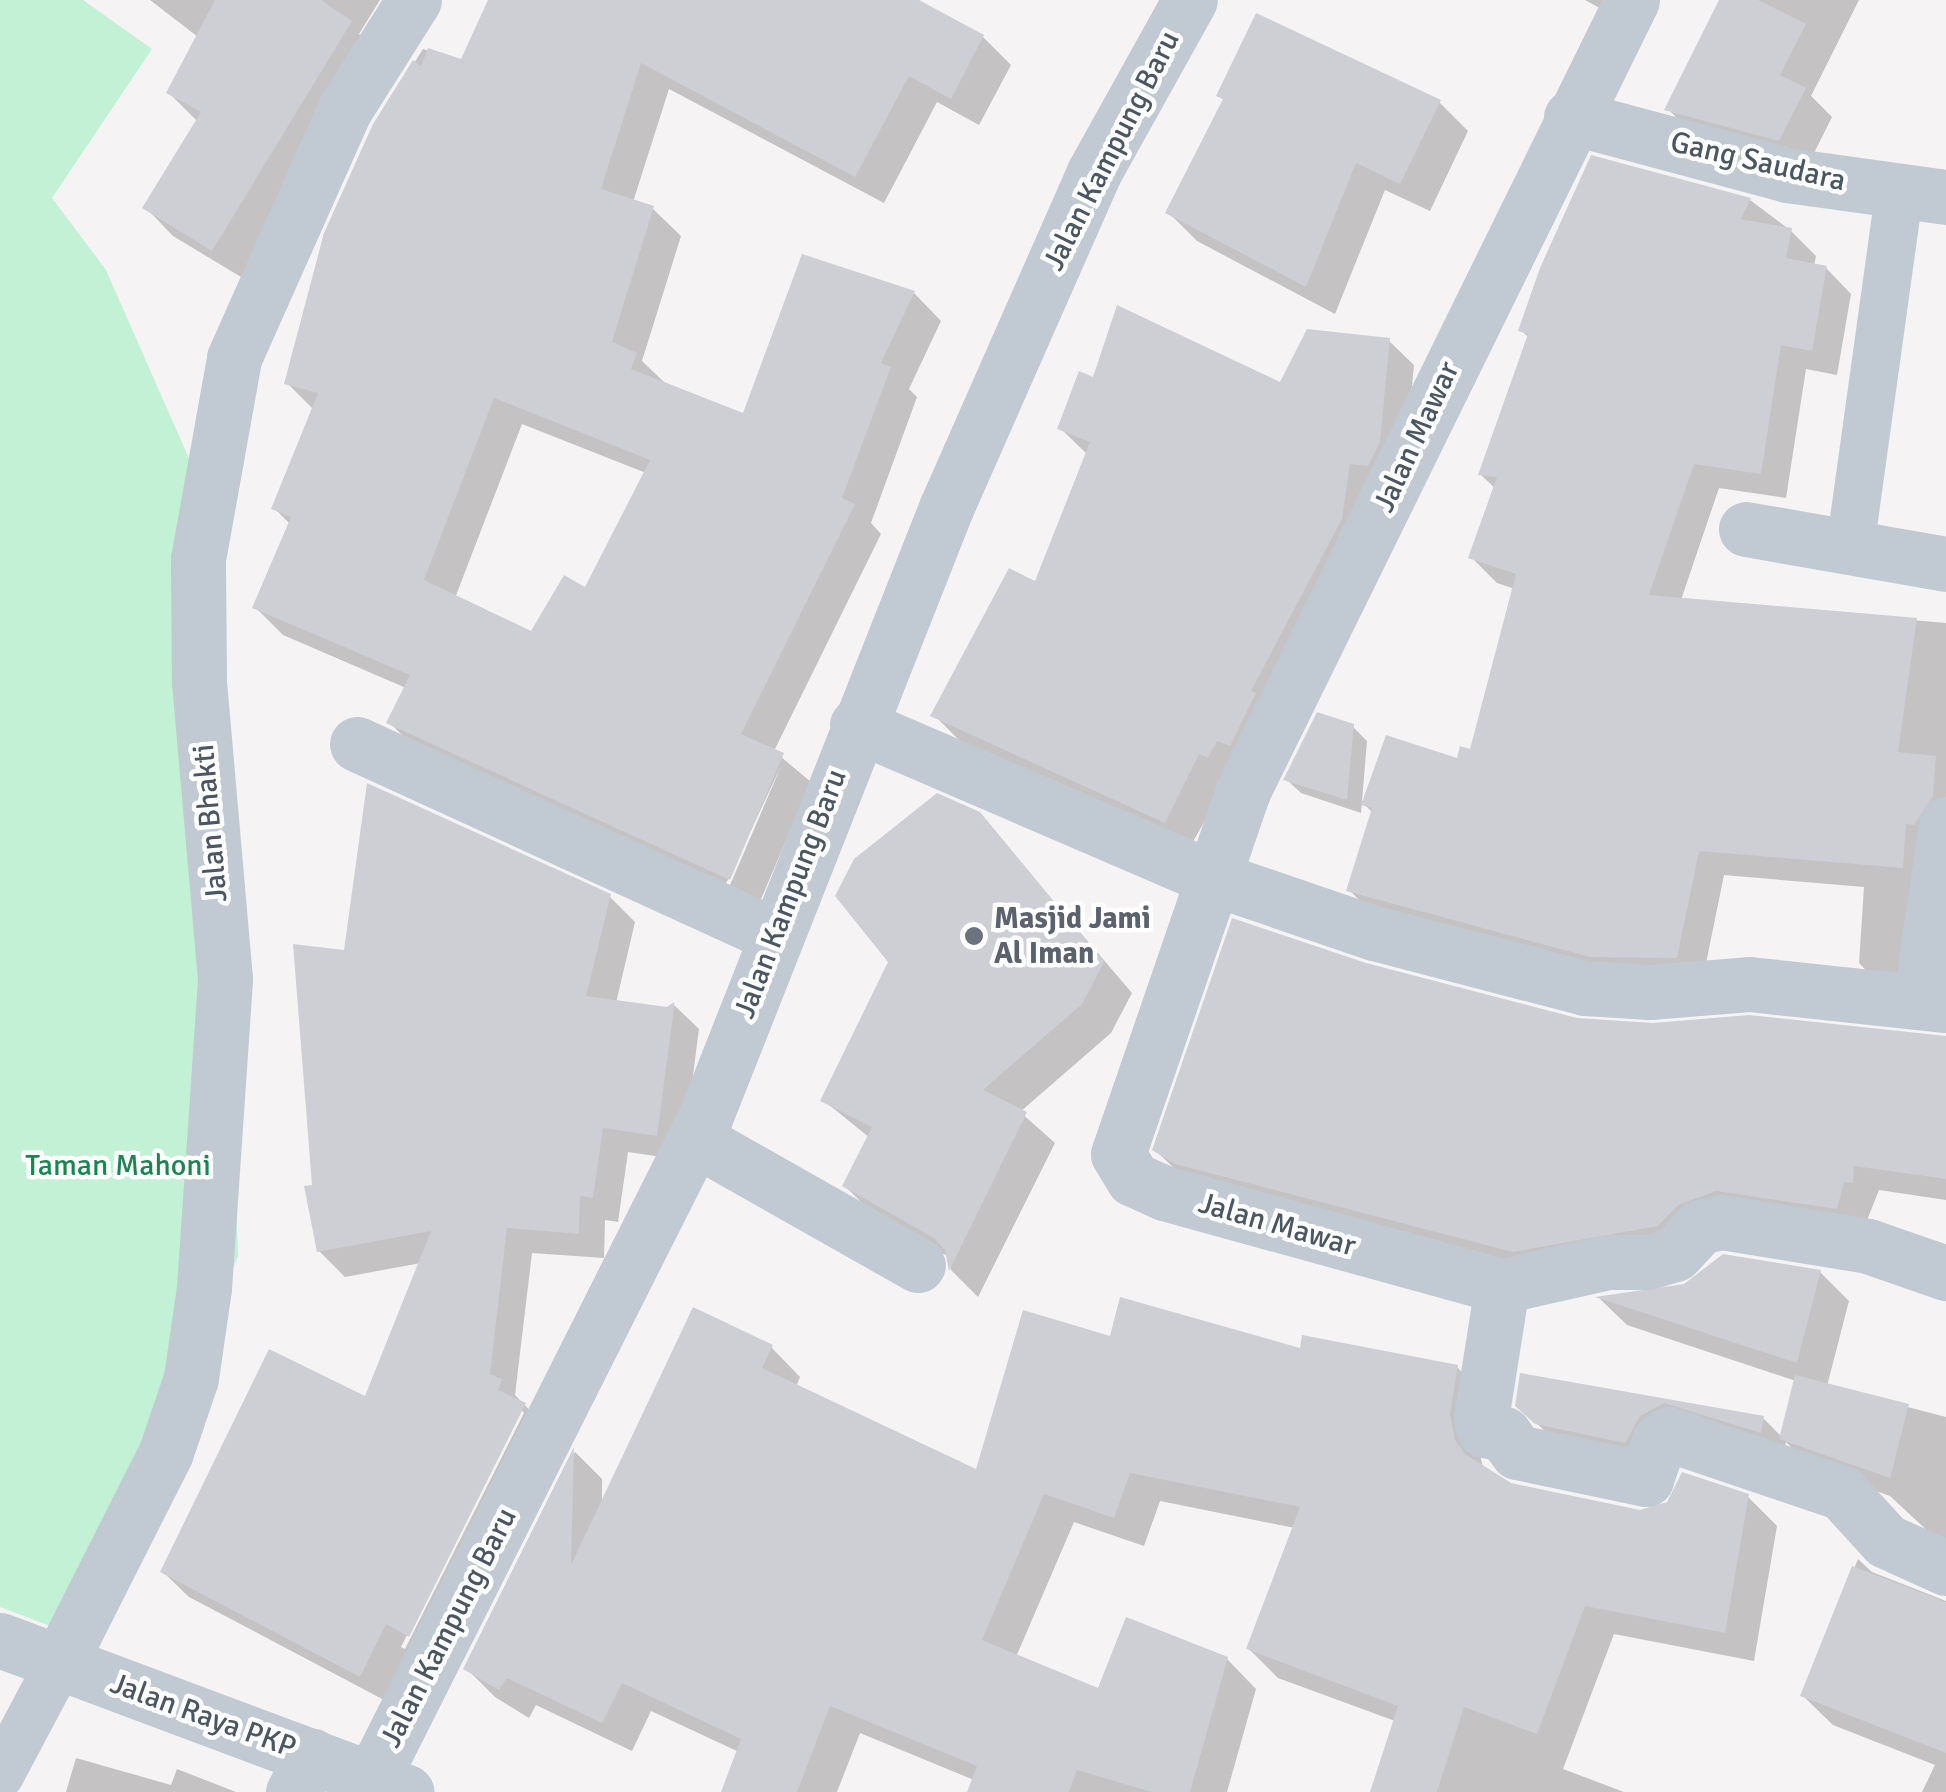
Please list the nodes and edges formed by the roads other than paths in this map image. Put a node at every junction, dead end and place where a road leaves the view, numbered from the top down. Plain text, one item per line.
1 (414, 0) edge
2 (1190, 0) edge
3 (1632, 0) edge
4 (1571, 116) junction
5 (1923, 193) edge
6 (1746, 529) dead end
7 (1850, 548) junction
8 (1946, 564) edge
9 (857, 725) junction
10 (356, 744) dead end
11 (1946, 824) edge
12 (1213, 878) junction
13 (775, 935) junction
14 (1933, 1003) edge
15 (695, 1139) junction
16 (918, 1265) dead end
17 (1946, 1273) edge
18 (1502, 1286) junction
19 (1946, 1568) edge
20 (0, 1640) edge
21 (60, 1662) junction
22 (302, 1774) edge
23 (0, 1775) edge
24 (389, 1786) edge

1 - 21 street, Jalan Bhakti
2 - 9 street, Jalan Kampung Baru
3 - 4 street, Jalan Mawar
4 - 5 street, Gang Saudara
4 - 12 street, Jalan Mawar
5 - 7 lane
6 - 7 street
7 - 8 street
9 - 12 street
9 - 13 street, Jalan Kampung Baru
10 - 13 street
11 - 14 street
12 - 14 street
12 - 18 street, Jalan Mawar
13 - 15 street, Jalan Kampung Baru
15 - 16 street
15 - 24 street, Jalan Kampung Baru
17 - 18 street, Jalan Mawar
18 - 19 street
20 - 21 street, Jalan Raya PKP
21 - 22 street, Jalan Raya PKP
21 - 23 lane
22 - 24 street, Jalan Raya PKP

